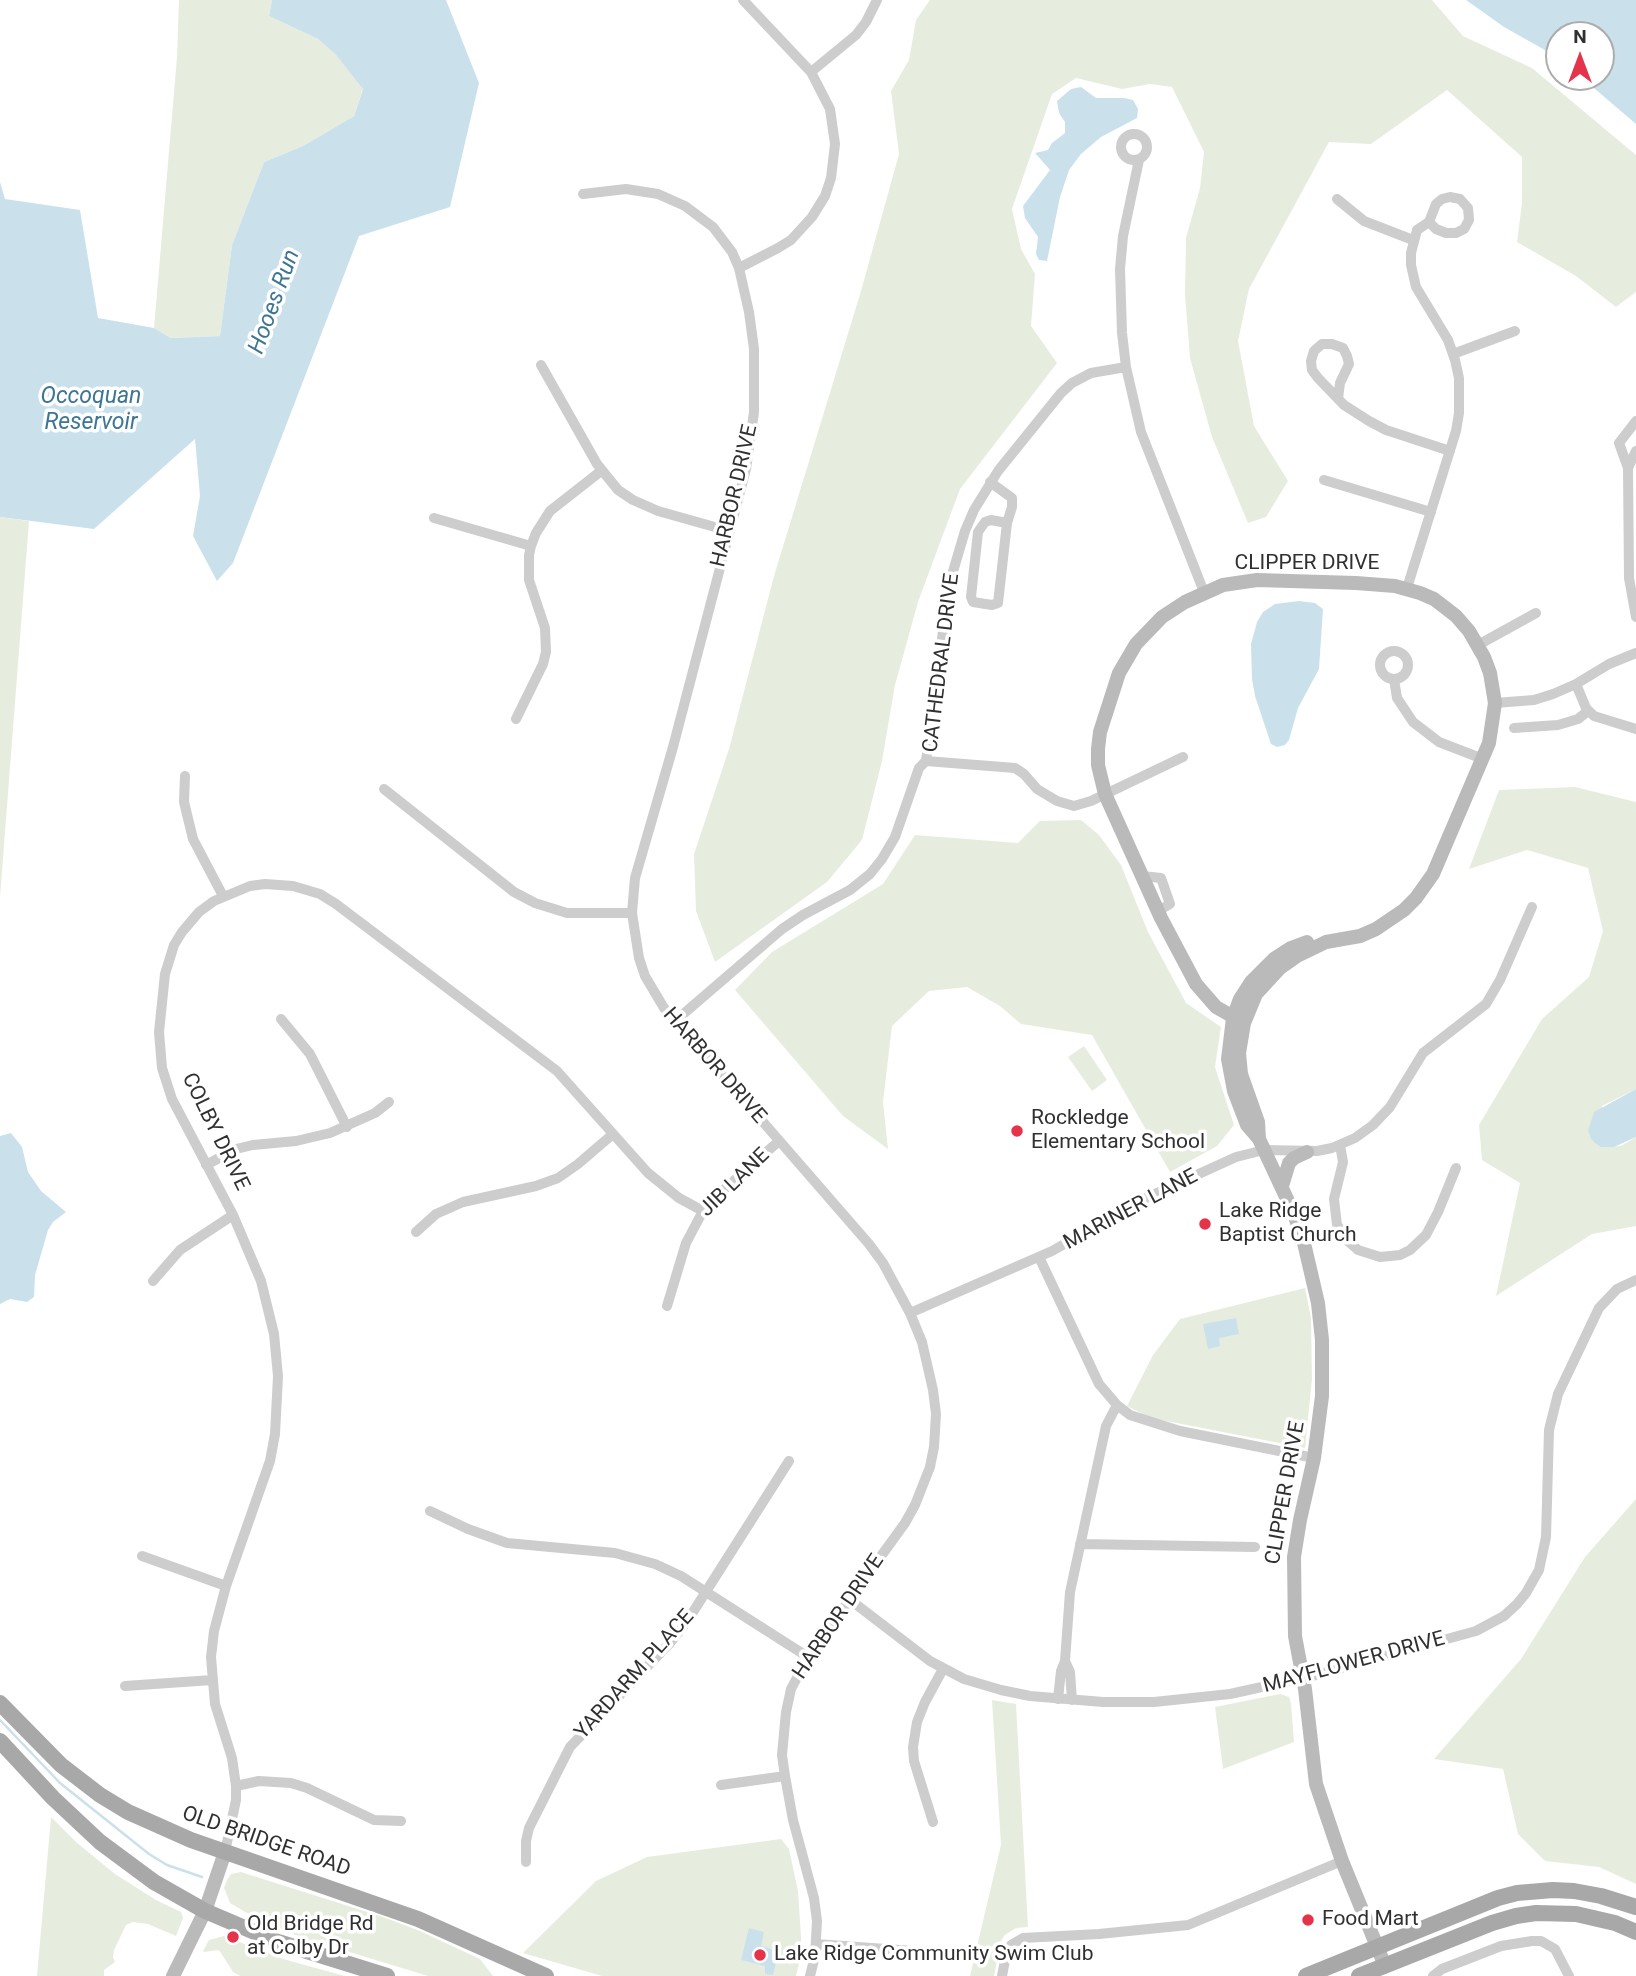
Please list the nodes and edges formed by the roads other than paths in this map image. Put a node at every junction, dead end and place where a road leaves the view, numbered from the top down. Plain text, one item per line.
1 (743, 0) edge
2 (877, 0) edge
3 (811, 72) junction
4 (1139, 160) dead end
5 (583, 194) dead end
6 (1337, 199) dead end
7 (1429, 222) dead end
8 (1413, 240) junction
9 (739, 268) junction
10 (1515, 331) dead end
11 (1453, 354) junction
12 (541, 365) dead end
13 (1126, 367) junction
14 (1338, 399) junction
15 (1636, 421) edge
16 (1450, 451) junction
17 (1636, 451) edge
18 (1628, 468) junction
19 (601, 471) junction
20 (1324, 480) dead end
21 (990, 482) junction
22 (1431, 512) junction
23 (434, 518) dead end
24 (1007, 523) junction
25 (729, 531) junction
26 (531, 546) junction
27 (1408, 588) junction
28 (1204, 592) junction
29 (1536, 612) dead end
30 (1636, 617) edge
31 (1478, 645) junction
32 (1636, 653) edge
33 (1394, 678) dead end
34 (1576, 684) junction
35 (1495, 703) junction
36 (1588, 711) junction
37 (516, 719) dead end
38 (1514, 729) dead end
39 (1636, 729) edge
40 (1183, 757) dead end
41 (1483, 759) junction
42 (926, 761) junction
43 (185, 776) dead end
44 (384, 789) dead end
45 (1105, 794) junction
46 (223, 896) junction
47 (1532, 907) dead end
48 (632, 913) junction
49 (281, 1019) dead end
50 (1238, 1020) junction
51 (674, 1022) junction
52 (389, 1102) dead end
53 (347, 1127) junction
54 (613, 1134) junction
55 (779, 1141) junction
56 (1262, 1145) junction
57 (1340, 1145) junction
58 (1307, 1152) junction
59 (206, 1165) junction
60 (1456, 1168) dead end
61 (1282, 1186) junction
62 (703, 1211) junction
63 (233, 1215) junction
64 (416, 1232) dead end
65 (1039, 1257) junction
66 (1636, 1280) edge
67 (153, 1281) dead end
68 (667, 1306) dead end
69 (910, 1313) junction
70 (1117, 1405) junction
71 (1314, 1458) junction
72 (789, 1461) dead end
73 (430, 1511) dead end
74 (1080, 1545) junction
75 (1255, 1548) dead end
76 (142, 1556) dead end
77 (226, 1586) junction
78 (706, 1592) junction
79 (849, 1599) junction
80 (808, 1657) junction
81 (1065, 1661) junction
82 (943, 1669) junction
83 (1303, 1679) junction
84 (212, 1680) junction
85 (125, 1686) dead end
86 (1058, 1699) junction
87 (1072, 1700) junction
88 (0, 1703) edge
89 (0, 1741) edge
90 (785, 1776) junction
91 (721, 1785) dead end
92 (236, 1786) junction
93 (401, 1821) dead end
94 (933, 1822) dead end
95 (225, 1852) junction
96 (1342, 1861) junction
97 (526, 1862) dead end
98 (1636, 1907) edge
99 (205, 1911) junction
100 (1636, 1932) edge
101 (816, 1944) junction
102 (1377, 1946) junction
103 (914, 1951) dead end
104 (1387, 1971) edge
105 (173, 1976) edge
106 (387, 1976) edge
107 (546, 1976) edge
108 (810, 1976) edge
109 (1002, 1976) edge
110 (1306, 1976) edge
111 (1359, 1976) edge
112 (1433, 1976) edge
113 (1569, 1976) edge

1 - 3 street
2 - 3 street
3 - 9 street
4 - 13 street
5 - 9 street, HARBOR DRIVE
6 - 8 street
7 - 8 street
8 - 11 street
9 - 25 street, HARBOR DRIVE
10 - 11 street
11 - 16 street
12 - 19 street
13 - 21 street, CATHEDRAL DRIVE
13 - 28 street
14 - 14 street
14 - 16 street
15 - 18 street
16 - 22 street
17 - 18 street
18 - 30 street
19 - 25 street
19 - 26 street
20 - 22 street
21 - 24 street
21 - 42 street, CATHEDRAL DRIVE
22 - 27 street
23 - 26 street
24 - 24 street
25 - 48 street, HARBOR DRIVE
26 - 37 street
27 - 28 street, CLIPPER DRIVE
27 - 31 street, CLIPPER DRIVE
28 - 45 street, CLIPPER DRIVE
29 - 31 street
31 - 35 street, CLIPPER DRIVE
32 - 34 street
33 - 41 street
34 - 35 street
34 - 36 street
35 - 41 street, CLIPPER DRIVE
36 - 38 street
36 - 39 street
40 - 45 street, CATHEDRAL DRIVE
41 - 50 street, CLIPPER DRIVE
42 - 45 street, CATHEDRAL DRIVE
42 - 51 street
43 - 46 street
44 - 48 street
45 - 50 street, CLIPPER DRIVE
46 - 54 street, COLBY DRIVE
46 - 59 street, COLBY DRIVE
47 - 57 street, MARINER LANE
48 - 51 street, HARBOR DRIVE
49 - 53 street
50 - 56 street, CLIPPER DRIVE
51 - 55 street, HARBOR DRIVE
52 - 53 street
53 - 59 street
54 - 62 street, COLBY DRIVE
54 - 64 street
55 - 62 street, JIB LANE
55 - 69 street, HARBOR DRIVE
56 - 58 street, MARINER LANE
56 - 61 street, CLIPPER DRIVE
56 - 65 street, MARINER LANE
57 - 58 street, MARINER LANE
57 - 60 street
58 - 61 street
59 - 63 street, COLBY DRIVE
61 - 71 street, CLIPPER DRIVE
62 - 68 street, JIB LANE
63 - 67 street
63 - 77 street, COLBY DRIVE
65 - 69 street, MARINER LANE
65 - 70 street
66 - 83 street, MAYFLOWER DRIVE
69 - 79 street, HARBOR DRIVE
70 - 71 street
70 - 74 street
71 - 83 street, CLIPPER DRIVE
72 - 78 street, YARDARM PLACE
73 - 78 street
74 - 75 street
74 - 81 street
76 - 77 street
77 - 84 street, COLBY DRIVE
78 - 80 street
78 - 97 street, YARDARM PLACE
79 - 80 street, HARBOR DRIVE
79 - 82 street, MAYFLOWER DRIVE
80 - 90 street, HARBOR DRIVE
81 - 86 street
81 - 87 street
82 - 86 street, MAYFLOWER DRIVE
82 - 94 street
83 - 87 street, MAYFLOWER DRIVE
83 - 96 street, CLIPPER DRIVE
84 - 85 street
84 - 92 street, COLBY DRIVE
86 - 87 street, MAYFLOWER DRIVE
88 - 95 main road, OLD BRIDGE ROAD
89 - 99 main road
90 - 91 street
90 - 101 street, HARBOR DRIVE
92 - 93 street
92 - 95 street, COLBY DRIVE
95 - 99 street, COLBY DRIVE
95 - 107 main road, OLD BRIDGE ROAD
96 - 102 street, CLIPPER DRIVE
96 - 109 street
98 - 102 main road
99 - 105 street, COLBY DRIVE
99 - 106 main road
100 - 104 main road
101 - 103 street
101 - 108 street, HARBOR DRIVE
102 - 104 street, CLIPPER DRIVE
102 - 110 main road
104 - 111 main road
112 - 113 street

